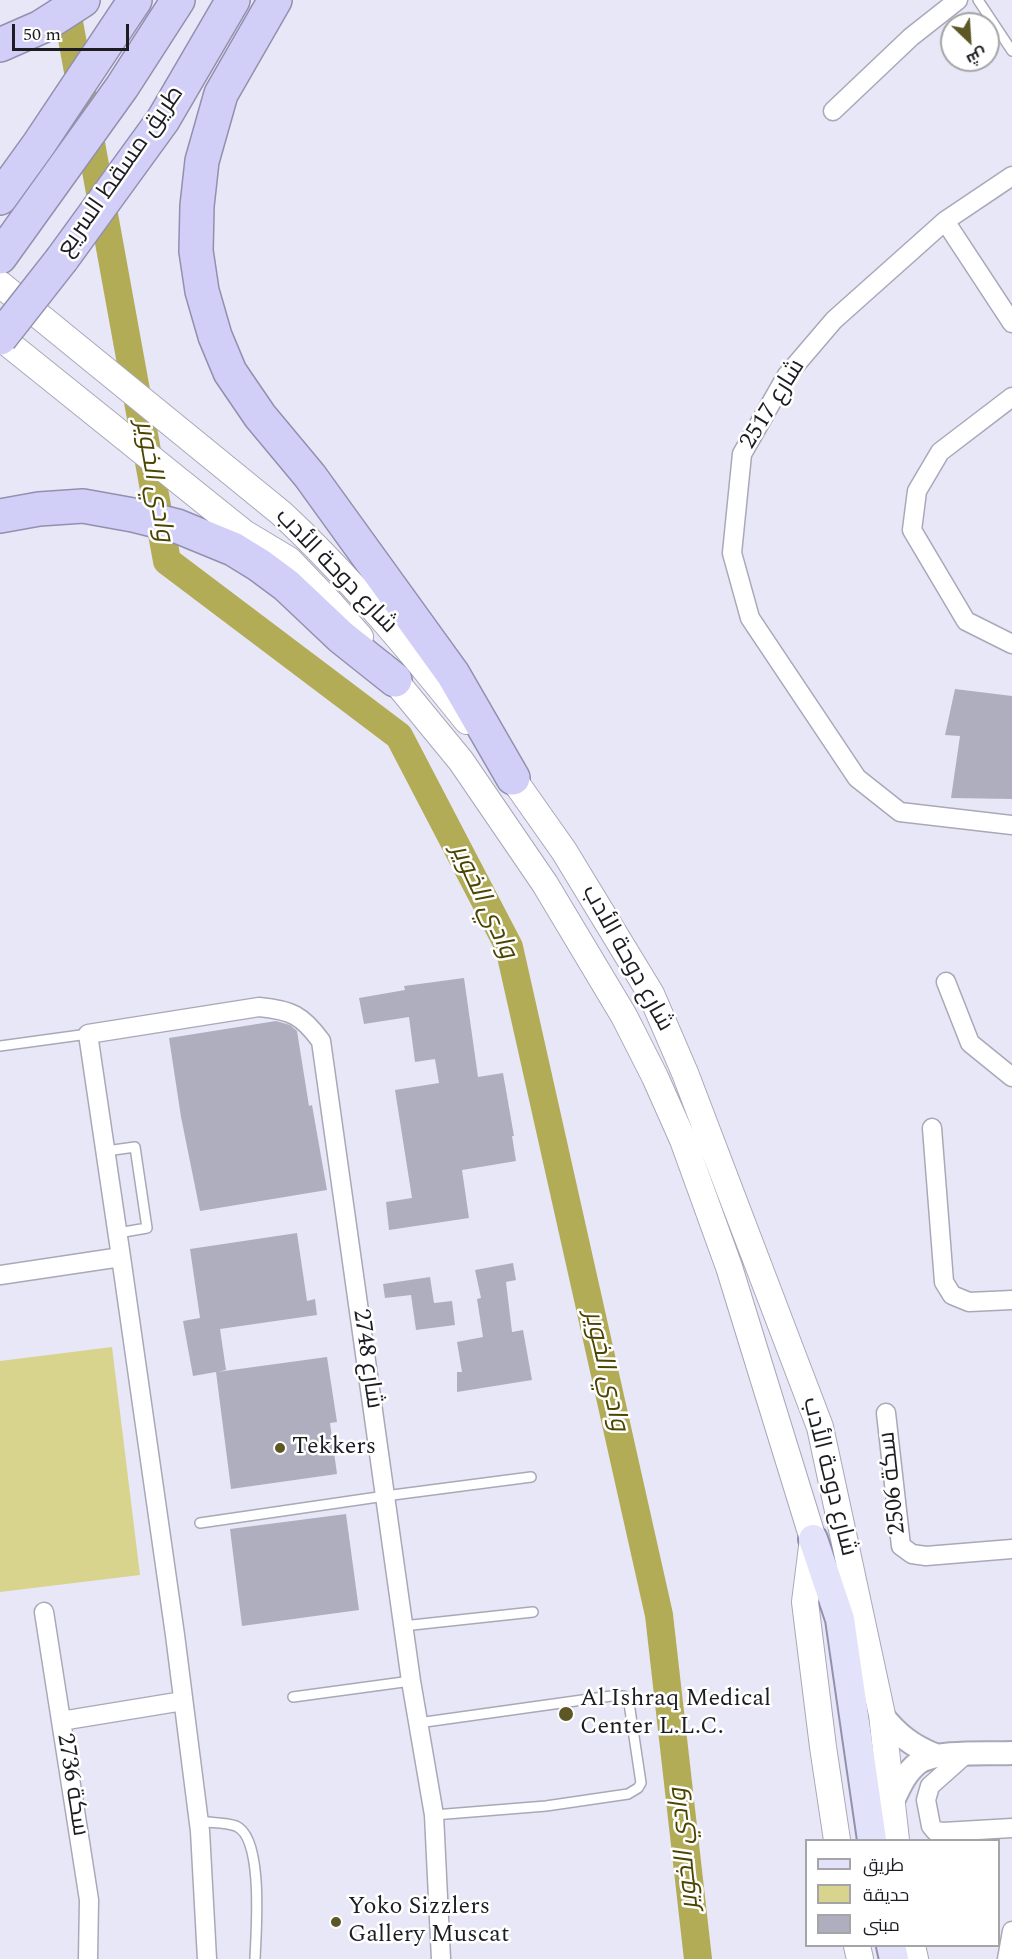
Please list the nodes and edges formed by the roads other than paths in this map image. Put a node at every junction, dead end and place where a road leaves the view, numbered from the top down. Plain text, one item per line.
1 (83, 0) edge
2 (135, 0) edge
3 (178, 0) edge
4 (233, 0) edge
5 (275, 0) edge
6 (958, 0) edge
7 (978, 0) edge
8 (0, 45) edge
9 (1012, 51) edge
10 (833, 111) dead end
11 (1012, 176) edge
12 (0, 198) edge
13 (945, 221) junction
14 (0, 257) edge
15 (0, 284) edge
16 (1012, 323) edge
17 (0, 337) edge
18 (1012, 397) edge
19 (0, 516) edge
20 (1012, 644) edge
21 (395, 680) junction
22 (513, 778) junction
23 (1012, 825) edge
24 (946, 982) dead end
25 (88, 1034) junction
26 (0, 1046) edge
27 (1012, 1077) edge
28 (932, 1128) dead end
29 (106, 1151) junction
30 (118, 1233) junction
31 (121, 1257) junction
32 (0, 1275) edge
33 (1012, 1300) edge
34 (886, 1413) dead end
35 (531, 1477) dead end
36 (385, 1496) junction
37 (200, 1523) dead end
38 (813, 1539) junction
39 (1012, 1549) edge
40 (44, 1612) dead end
41 (532, 1612) dead end
42 (403, 1626) junction
43 (411, 1681) junction
44 (293, 1697) dead end
45 (183, 1701) junction
46 (882, 1715) junction
47 (61, 1721) junction
48 (418, 1723) junction
49 (1012, 1753) edge
50 (966, 1754) junction
51 (935, 1755) junction
52 (892, 1803) junction
53 (434, 1815) junction
54 (199, 1821) junction
55 (1012, 1828) edge
56 (837, 1839) edge
57 (872, 1839) edge
58 (896, 1839) edge
59 (1012, 1931) edge
60 (88, 1959) edge
61 (207, 1959) edge
62 (255, 1959) edge
63 (441, 1959) edge
64 (1007, 1959) edge

1 - 8 highway
2 - 12 highway
3 - 14 highway, طريق مسقط السريع
4 - 17 highway, طريق مسقط السريع, bridge
5 - 22 highway
6 - 10 street
7 - 9 lane
11 - 13 street, 2517 شارع
13 - 16 street
13 - 23 street, 2517 شارع
15 - 22 main road, شارع دوحة الأدب
17 - 21 main road, شارع دوحة الأدب
18 - 20 street
19 - 21 highway
21 - 38 main road, شارع دوحة الأدب
22 - 46 main road, شارع دوحة الأدب
24 - 27 street
25 - 26 lane
25 - 29 street
25 - 36 street, شارع 2748
28 - 33 street
29 - 30 street
29 - 30 lane
30 - 31 street
31 - 32 street
31 - 45 street
34 - 39 street, سكة 2506
35 - 36 lane
36 - 37 lane
36 - 42 street, شارع 2748
38 - 56 main road, شارع دوحة الأدب
38 - 57 main road
40 - 47 street, سكة 2736
41 - 42 lane
42 - 43 street, شارع 2748
43 - 44 lane
43 - 48 street, شارع 2748
45 - 47 street
45 - 54 street
46 - 51 street
46 - 52 main road, شارع دوحة الأدب
47 - 60 street, سكة 2736
48 - 53 street, شارع 2748
48 - 53 lane
49 - 50 street
50 - 51 street
50 - 55 street
51 - 52 street
52 - 58 main road, شارع دوحة الأدب
53 - 63 street, شارع 2748
54 - 61 street
54 - 62 lane
59 - 64 street

